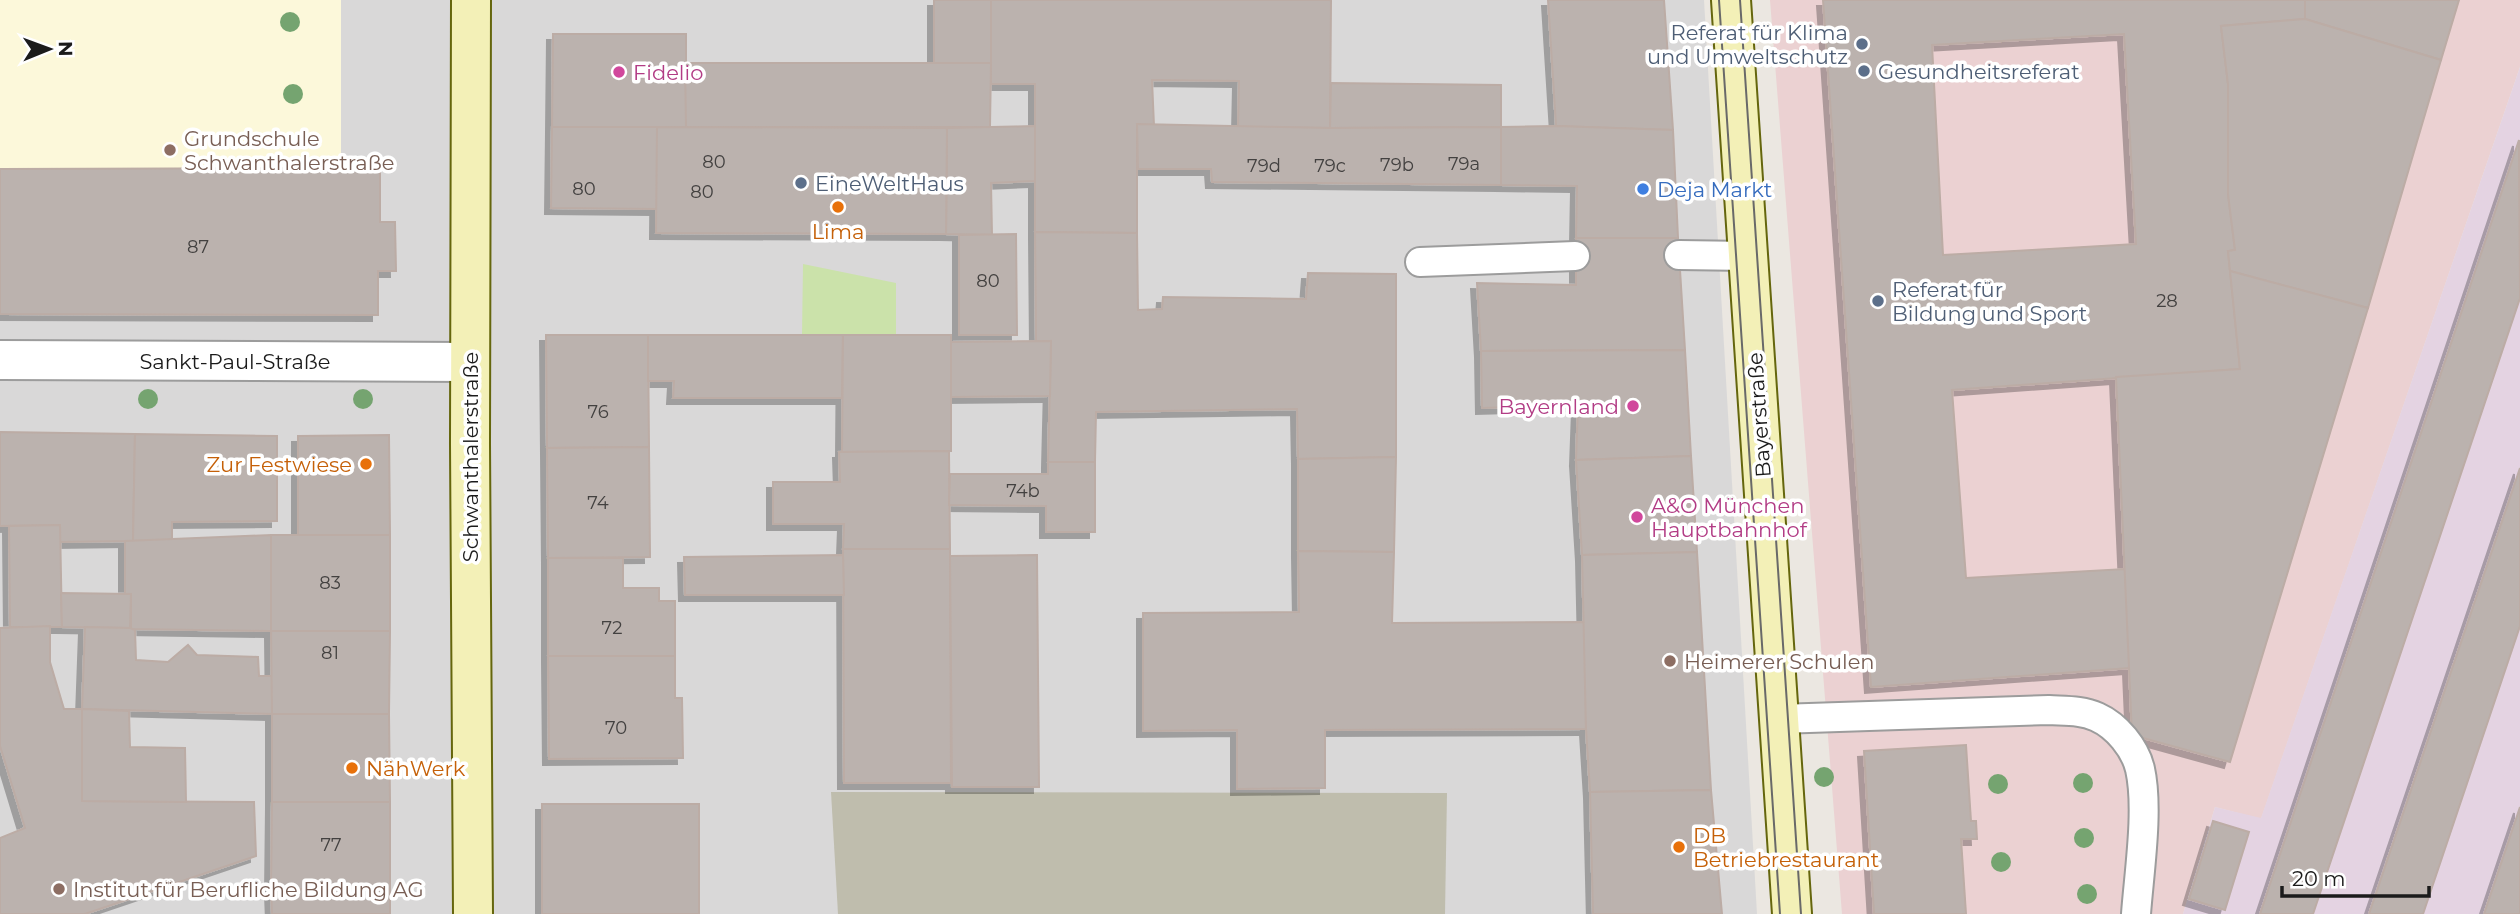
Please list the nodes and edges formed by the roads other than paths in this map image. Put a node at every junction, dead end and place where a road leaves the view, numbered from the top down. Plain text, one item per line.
1 (471, 0) edge
2 (1731, 0) edge
3 (1679, 255) dead end
4 (1575, 256) dead end
5 (1748, 256) junction
6 (1420, 262) dead end
7 (0, 360) edge
8 (470, 362) junction
9 (1779, 719) junction
10 (473, 914) edge
11 (1792, 914) edge
12 (2136, 914) edge

1 - 8 street, Schwanthalerstraße
2 - 5 street, Bayerstraße
3 - 5 lane
4 - 6 lane
5 - 9 street, Bayerstraße
7 - 8 street, Sankt-Paul-Straße
8 - 10 street, Schwanthalerstraße
9 - 11 street, Bayerstraße
9 - 12 lane

